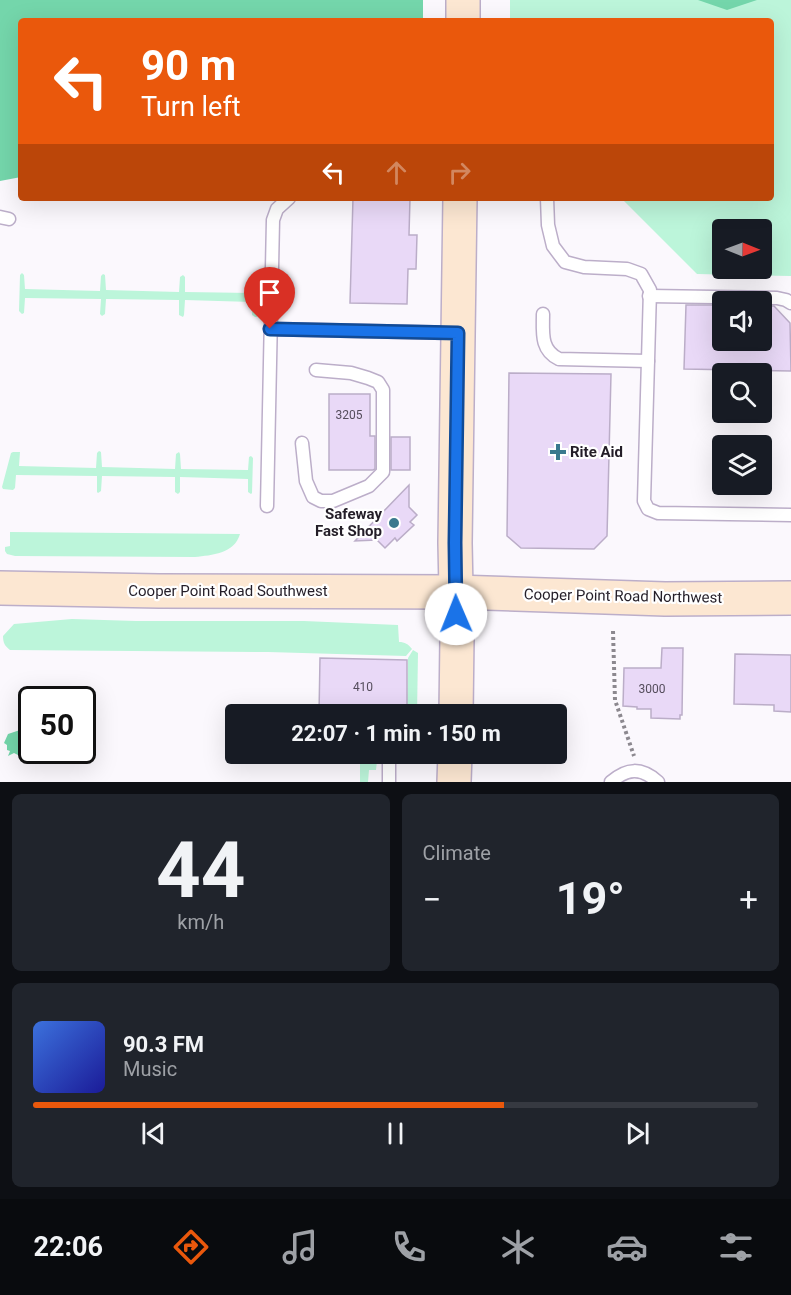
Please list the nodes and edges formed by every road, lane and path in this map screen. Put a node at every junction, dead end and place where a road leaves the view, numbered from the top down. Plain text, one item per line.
1 (463, 0) edge
2 (463, 18) edge
3 (286, 201) edge
4 (460, 201) edge
5 (547, 201) edge
6 (649, 296) junction
7 (791, 303) edge
8 (543, 314) dead end
9 (270, 329) junction
10 (458, 333) junction
11 (648, 361) junction
12 (316, 370) dead end
13 (302, 443) dead end
14 (267, 506) dead end
15 (791, 515) edge
16 (0, 588) edge
17 (456, 592) junction
18 (791, 598) edge
19 (613, 631) dead end
20 (456, 704) edge
21 (389, 764) edge
22 (639, 771) junction
23 (389, 782) edge
24 (611, 782) edge
25 (658, 782) edge

1 - 2 main road
3 - 9 lane
4 - 10 main road
5 - 6 lane
6 - 7 lane
6 - 11 lane
8 - 11 lane
9 - 10 lane
9 - 14 lane
10 - 17 main road
11 - 15 lane
12 - 13 lane
16 - 17 main road, Cooper Point Road Southwest
17 - 18 main road, Cooper Point Road Northwest
17 - 20 main road
19 - 22 path
21 - 23 lane
22 - 24 lane
22 - 25 lane

